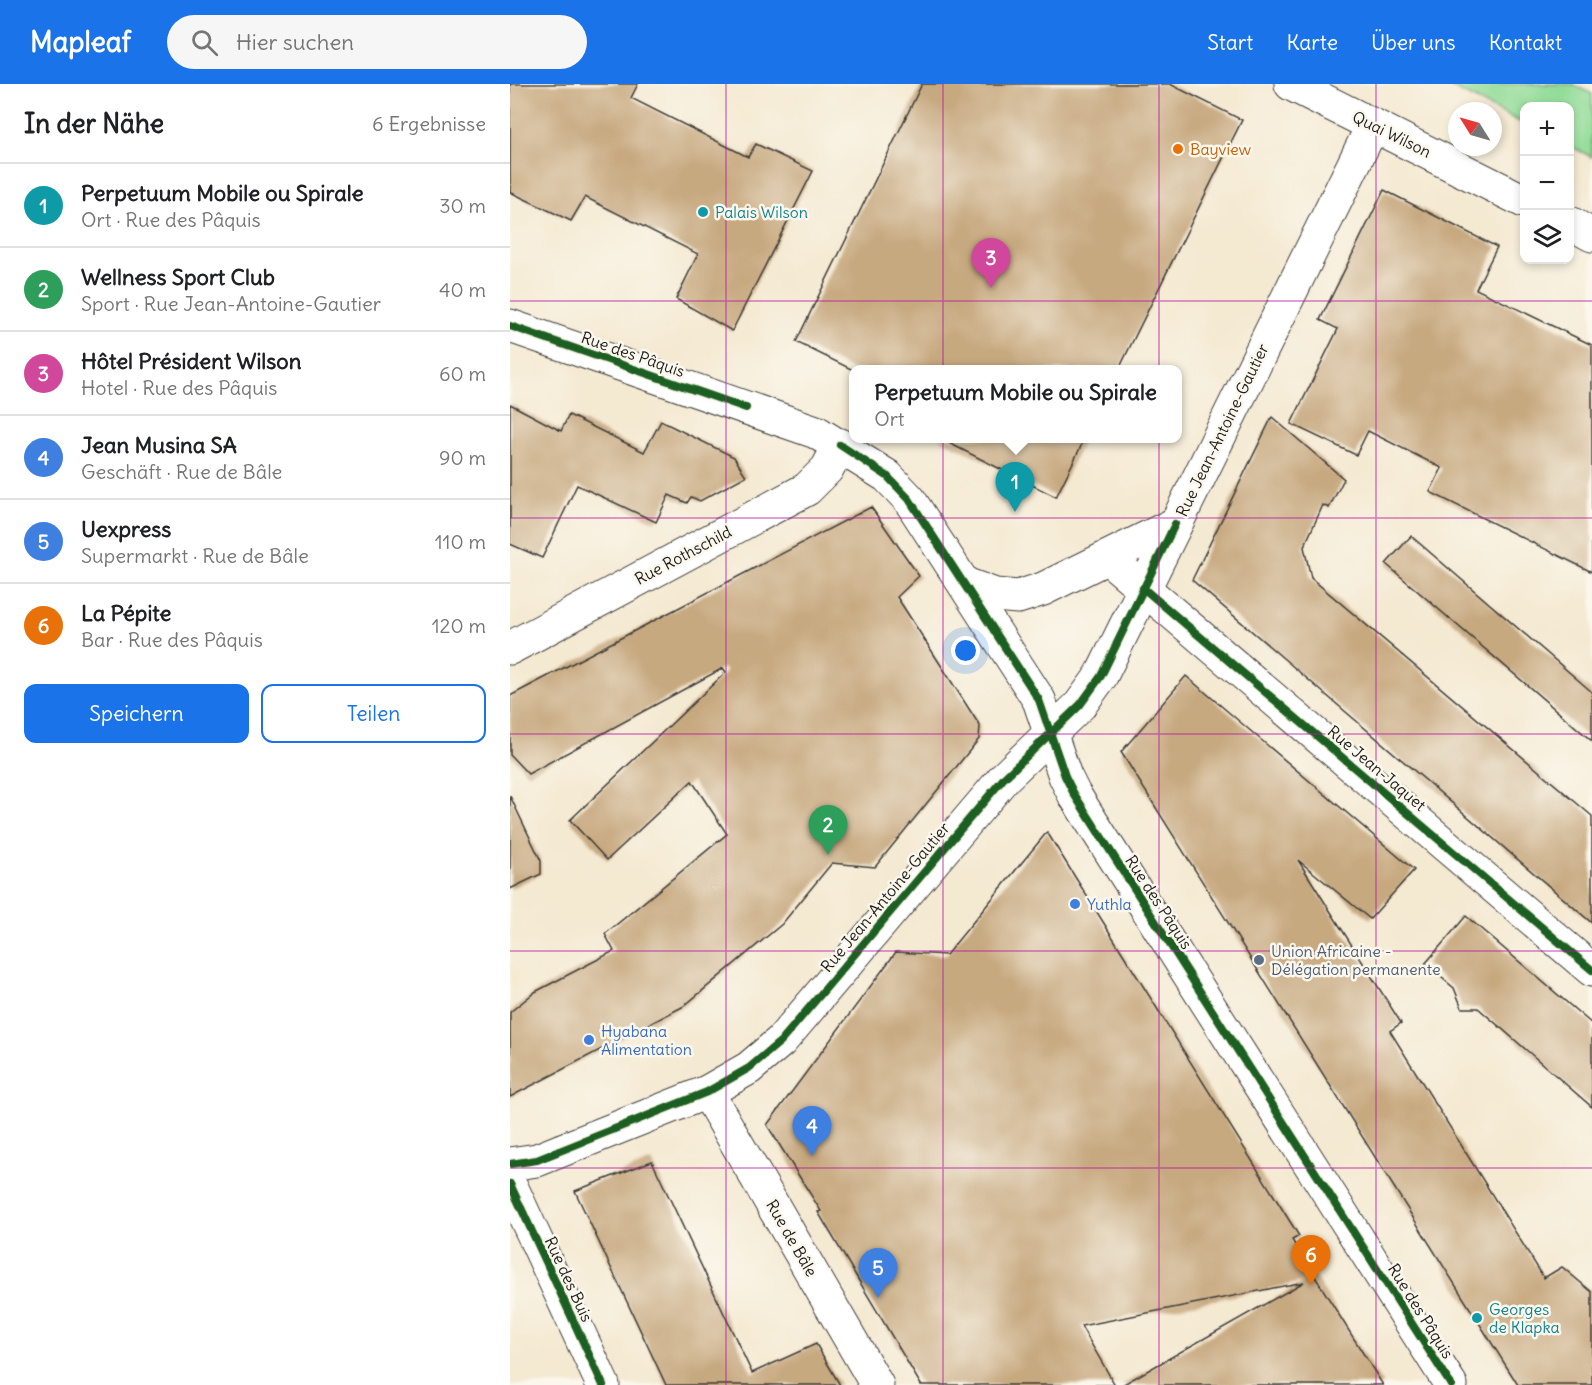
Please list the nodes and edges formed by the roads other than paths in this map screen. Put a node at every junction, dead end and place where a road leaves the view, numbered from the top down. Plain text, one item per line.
1 (1291, 84) edge
2 (1373, 125) junction
3 (1520, 199) edge
4 (1574, 226) edge
5 (1592, 235) edge
6 (510, 326) edge
7 (840, 445) junction
8 (1175, 524) junction
9 (1108, 558) junction
10 (965, 585) junction
11 (1143, 588) junction
12 (510, 648) edge
13 (1051, 735) junction
14 (1592, 970) edge
15 (707, 1092) junction
16 (510, 1164) edge
17 (510, 1184) edge
18 (603, 1385) edge
19 (877, 1385) edge
20 (1451, 1385) edge

1 - 2 street, Quai Wilson
2 - 3 street, Quai Wilson
2 - 8 street, Rue Jean-Antoine-Gautier
4 - 5 street
6 - 7 street, Rue des Pâquis
7 - 10 street, Rue des Pâquis
7 - 12 street, Rue Rothschild
8 - 9 street
8 - 11 street, Rue Jean-Antoine-Gautier
9 - 10 street
9 - 11 street, Rue Jean-Jaquet
10 - 13 street, Rue des Pâquis
11 - 13 street, Rue Jean-Antoine-Gautier
11 - 14 street, Rue Jean-Jaquet
13 - 15 street, Rue Jean-Antoine-Gautier
13 - 20 street, Rue des Pâquis
15 - 16 street, Rue Jean-Antoine-Gautier
15 - 19 street, Rue de Bâle
17 - 18 street, Rue des Buis

